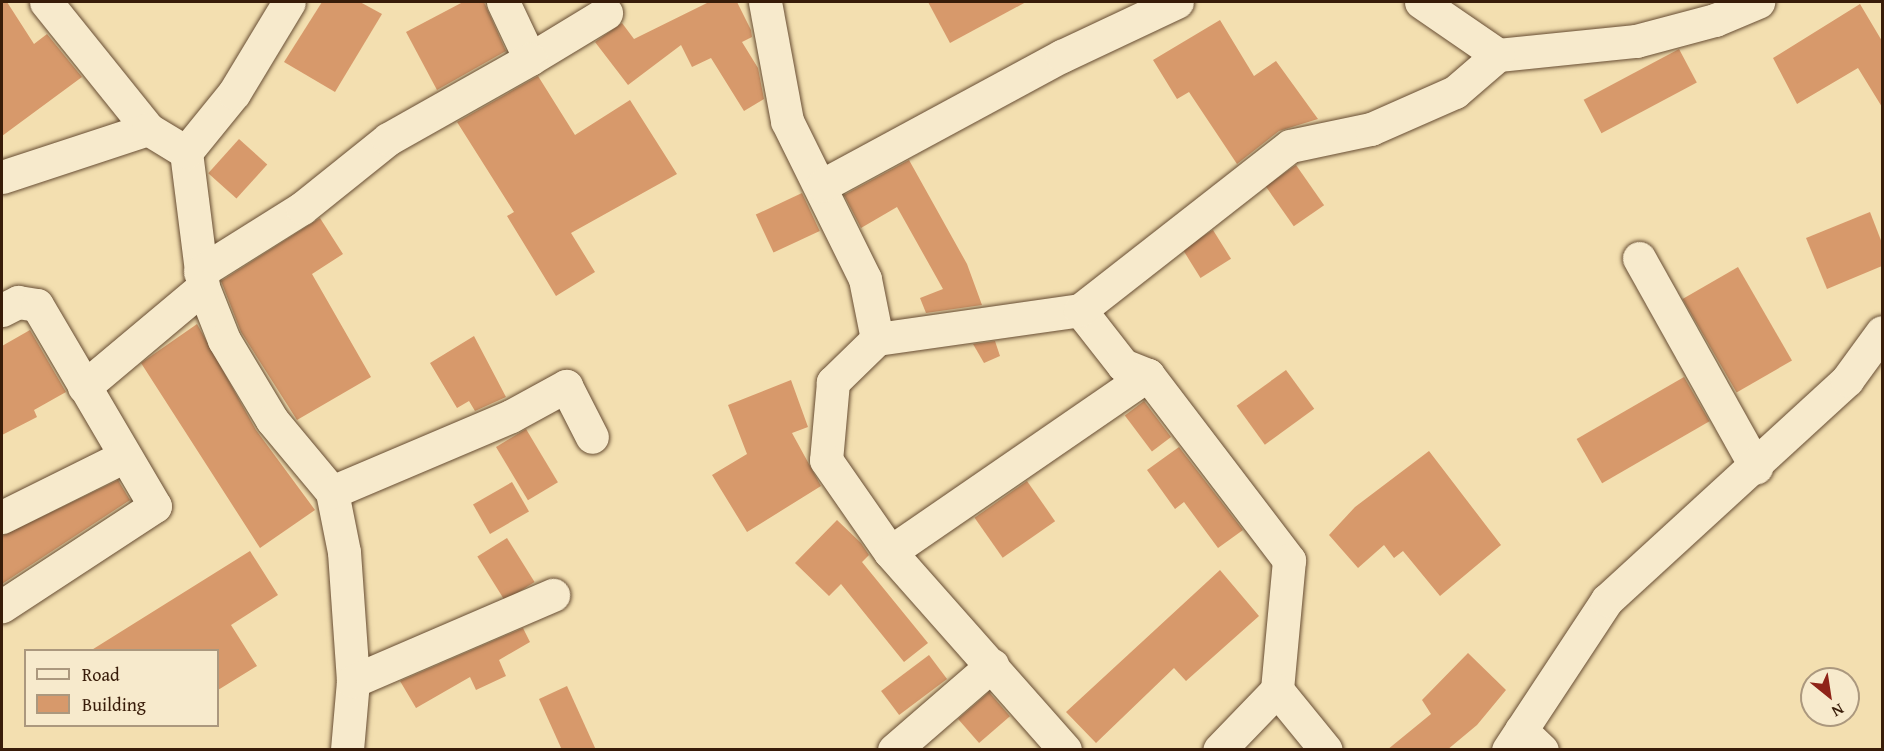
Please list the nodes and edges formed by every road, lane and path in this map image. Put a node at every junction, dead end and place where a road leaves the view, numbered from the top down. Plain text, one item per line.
1 (46, 2) edge
2 (289, 2) edge
3 (503, 2) edge
4 (765, 2) edge
5 (1177, 2) edge
6 (1421, 2) edge
7 (1758, 2) edge
8 (606, 13) dead end
9 (1497, 55) junction
10 (530, 59) junction
11 (148, 129) junction
12 (186, 152) junction
13 (2, 177) edge
14 (823, 185) junction
15 (1639, 258) dead end
16 (202, 280) junction
17 (2, 310) edge
18 (1080, 310) junction
19 (1882, 332) edge
20 (877, 339) junction
21 (1148, 375) junction
22 (84, 387) junction
23 (592, 437) dead end
24 (123, 457) junction
25 (1755, 467) junction
26 (332, 492) junction
27 (2, 517) edge
28 (890, 552) junction
29 (554, 595) dead end
30 (2, 606) edge
31 (992, 665) junction
32 (353, 681) junction
33 (1277, 690) junction
34 (1524, 743) edge
35 (347, 750) edge
36 (894, 750) edge
37 (1065, 750) edge
38 (1220, 750) edge
39 (1326, 750) edge

1 - 11 street
2 - 12 street
3 - 10 street
4 - 14 street
5 - 14 street
6 - 9 street
7 - 9 street
8 - 10 street
9 - 18 street
10 - 16 street
11 - 12 street
11 - 13 street
12 - 16 street
14 - 20 street
15 - 25 street
16 - 22 street
16 - 26 street
17 - 22 street
18 - 20 street
18 - 21 street
19 - 25 street
20 - 28 street
21 - 28 street
21 - 33 street
22 - 24 street
23 - 26 street
24 - 27 street
24 - 30 street
25 - 34 street
26 - 32 street
28 - 31 street
29 - 32 street
31 - 36 street
31 - 37 street
32 - 35 street
33 - 38 street
33 - 39 street

